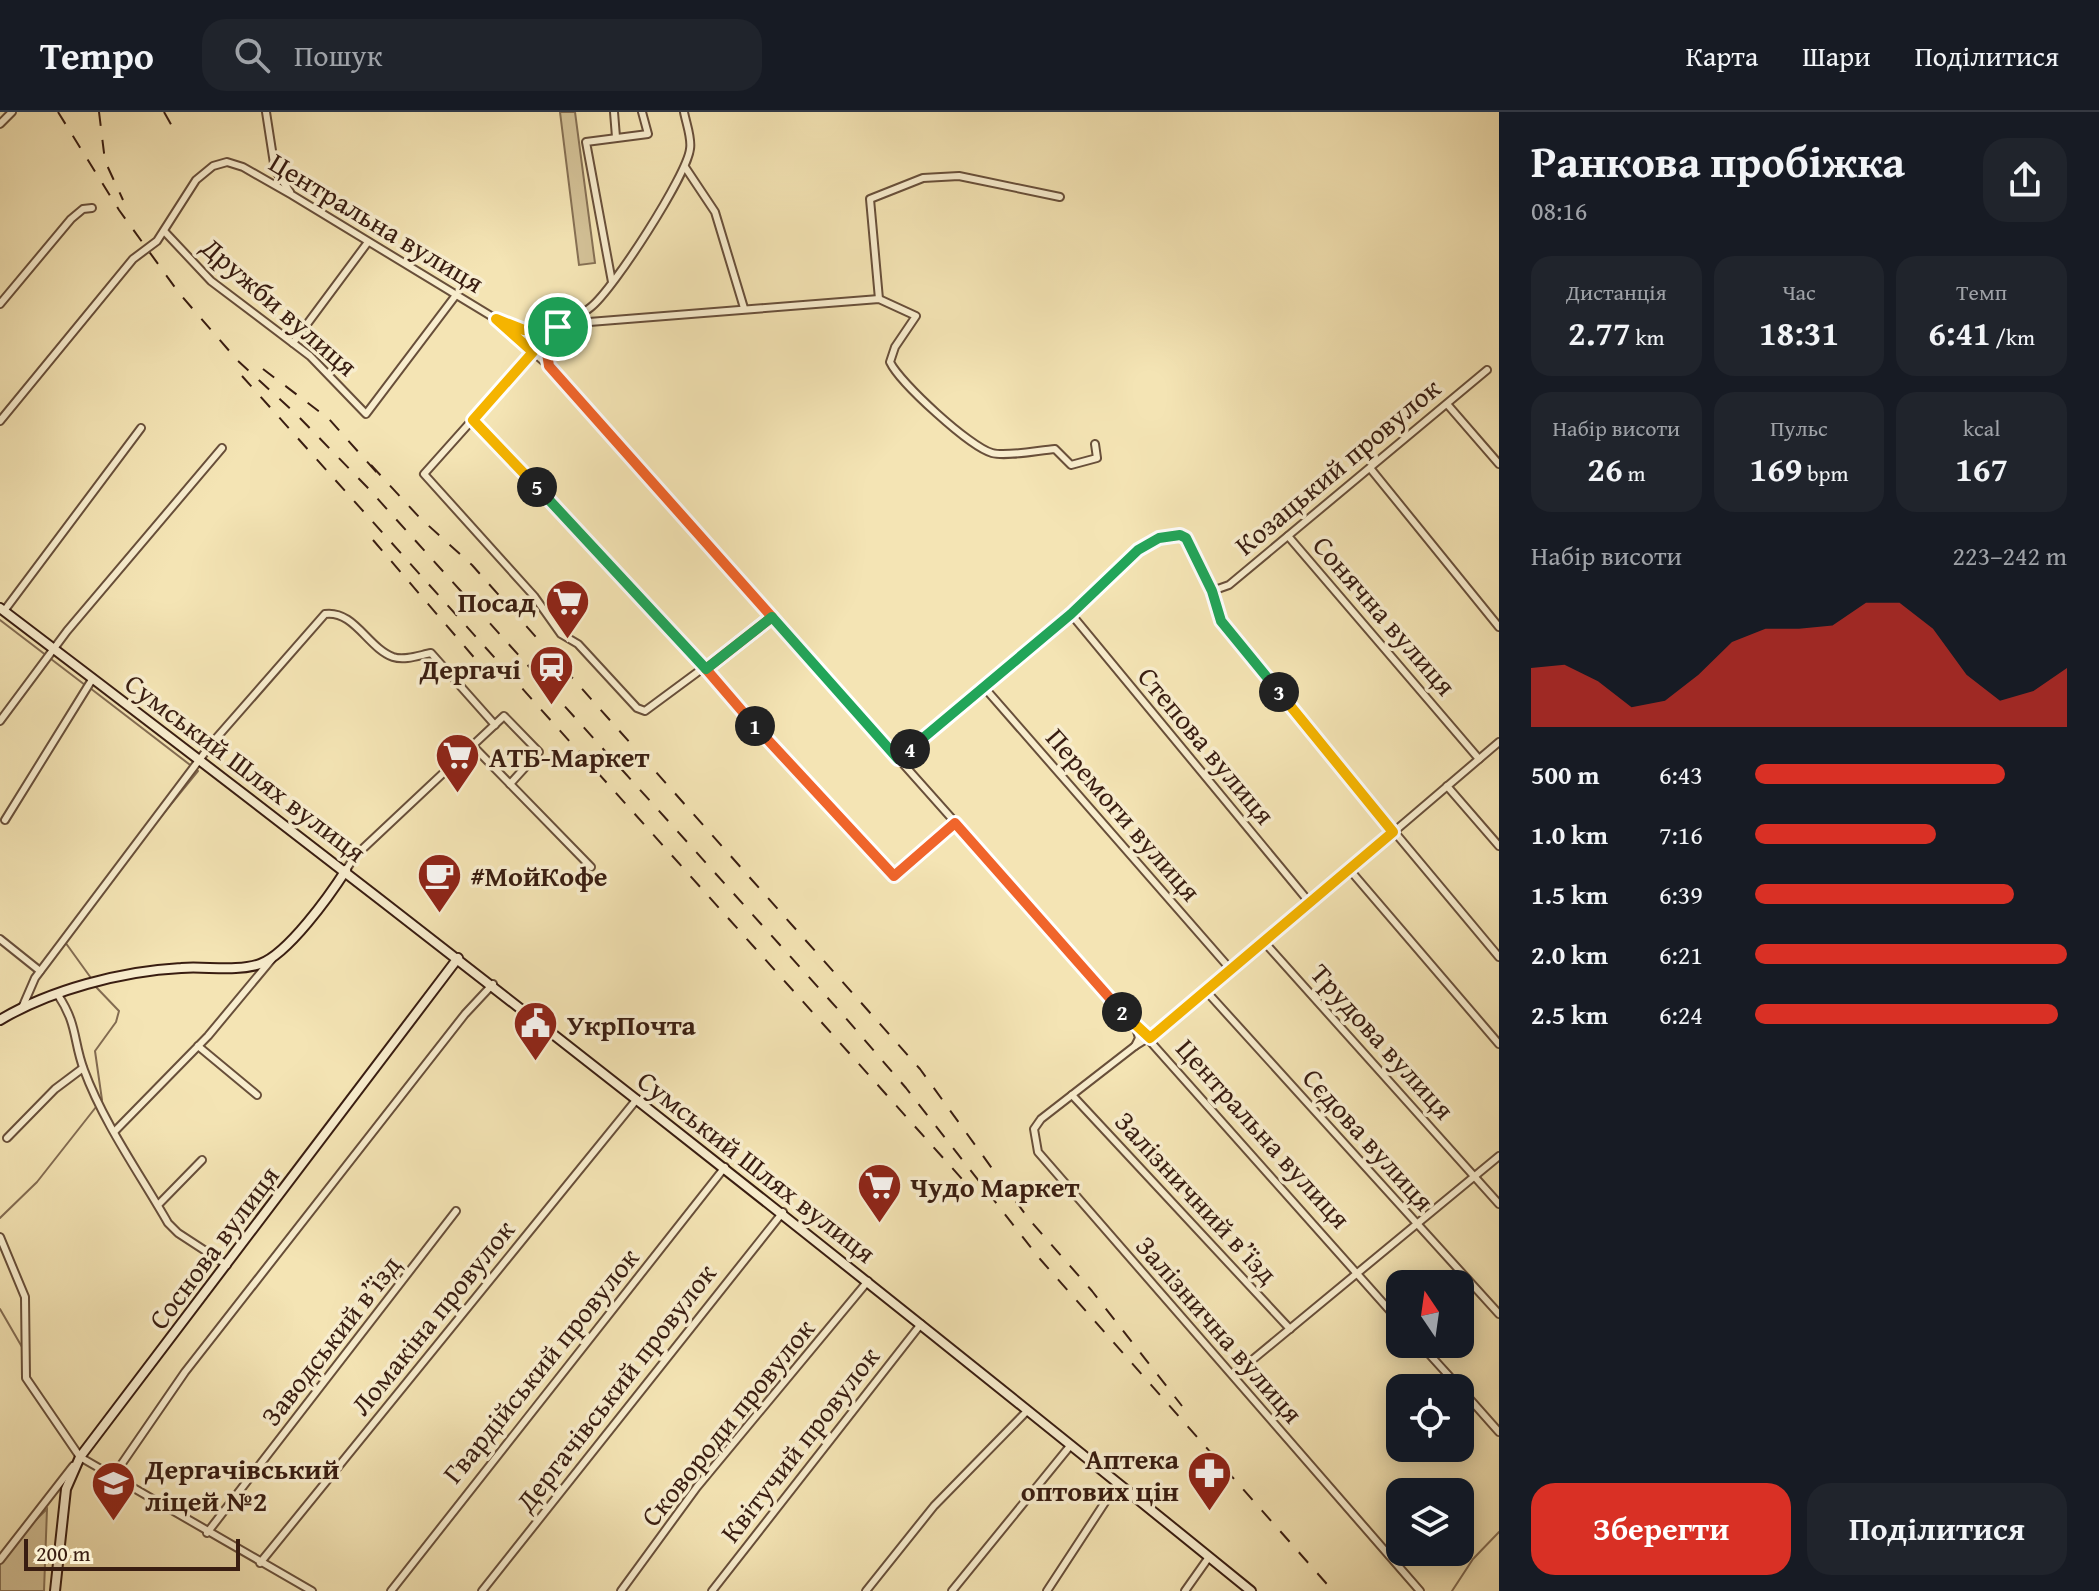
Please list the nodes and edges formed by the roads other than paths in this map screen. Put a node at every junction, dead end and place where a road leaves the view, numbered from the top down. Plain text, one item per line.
1 (266, 112) edge
2 (614, 112) edge
3 (642, 112) edge
4 (684, 112) edge
5 (7, 113) edge
6 (0, 124) edge
7 (616, 137) junction
8 (685, 167) junction
9 (292, 195) junction
10 (1060, 197) dead end
11 (92, 208) dead end
12 (164, 231) junction
13 (368, 242) junction
14 (612, 282) junction
15 (456, 295) junction
16 (879, 299) junction
17 (0, 304) edge
18 (744, 308) junction
19 (496, 319) junction
20 (561, 326) junction
21 (293, 343) junction
22 (533, 352) junction
23 (549, 366) junction
24 (1487, 370) dead end
25 (1447, 404) junction
26 (473, 420) junction
27 (0, 421) edge
28 (141, 428) dead end
29 (1095, 444) dead end
30 (222, 448) dead end
31 (1499, 464) edge
32 (1370, 468) junction
33 (1288, 536) junction
34 (1212, 591) junction
35 (1, 610) edge
36 (1071, 614) junction
37 (772, 617) junction
38 (1499, 627) edge
39 (55, 649) junction
40 (706, 669) junction
41 (93, 678) junction
42 (983, 686) junction
43 (0, 721) edge
44 (495, 725) junction
45 (1499, 742) edge
46 (473, 746) junction
47 (199, 759) junction
48 (898, 759) junction
49 (1479, 759) junction
50 (510, 784) junction
51 (1447, 786) junction
52 (5, 820) dead end
53 (955, 823) junction
54 (1393, 832) junction
55 (1499, 846) edge
56 (591, 867) dead end
57 (1349, 869) junction
58 (346, 870) junction
59 (1310, 903) junction
60 (0, 939) edge
61 (1265, 943) junction
62 (277, 952) junction
63 (1499, 957) edge
64 (458, 958) junction
65 (40, 971) junction
66 (1232, 971) junction
67 (493, 984) junction
68 (1207, 992) junction
69 (58, 995) junction
70 (22, 1008) junction
71 (0, 1020) edge
72 (1136, 1028) junction
73 (1150, 1038) junction
74 (1499, 1044) edge
75 (198, 1046) junction
76 (1135, 1046) junction
77 (83, 1068) junction
78 (257, 1095) dead end
79 (1072, 1095) junction
80 (637, 1099) junction
81 (115, 1131) junction
82 (7, 1138) dead end
83 (1499, 1156) edge
84 (202, 1160) dead end
85 (725, 1167) junction
86 (1475, 1177) junction
87 (1499, 1204) edge
88 (158, 1205) junction
89 (456, 1211) dead end
90 (783, 1212) junction
91 (1417, 1225) junction
92 (0, 1237) edge
93 (227, 1265) junction
94 (1358, 1273) junction
95 (868, 1281) junction
96 (1386, 1306) edge
97 (1499, 1314) edge
98 (921, 1324) junction
99 (1290, 1329) junction
100 (1433, 1358) edge
101 (1447, 1374) edge
102 (1234, 1375) junction
103 (1474, 1404) edge
104 (1027, 1411) junction
105 (1499, 1432) edge
106 (1070, 1446) junction
107 (80, 1457) junction
108 (112, 1478) junction
109 (1117, 1484) junction
110 (207, 1533) junction
111 (1209, 1557) junction
112 (0, 1560) edge
113 (260, 1563) junction
114 (55, 1591) edge
115 (312, 1591) edge
116 (391, 1591) edge
117 (482, 1591) edge
118 (621, 1591) edge
119 (712, 1591) edge
120 (866, 1591) edge
121 (952, 1591) edge
122 (1047, 1591) edge
123 (1185, 1591) edge
124 (1251, 1591) edge
125 (1420, 1591) edge

1 - 9 street
2 - 7 street
3 - 7 street
4 - 8 street
5 - 6 street
7 - 14 street
8 - 14 street
8 - 18 street
9 - 12 street, Центральна вулиця
9 - 13 street, Центральна вулиця
10 - 16 street
11 - 17 street
12 - 21 street, Дружби вулиця
12 - 27 street
13 - 15 street, Центральна вулиця
13 - 21 street
14 - 20 street
15 - 19 street, Центральна вулиця
15 - 21 street, Дружби вулиця
16 - 18 street
16 - 29 street
18 - 20 street
19 - 20 street
19 - 22 street, Центральна вулиця
20 - 23 street
22 - 23 street, Центральна вулиця
22 - 26 street
23 - 37 street, Центральна вулиця
24 - 25 street, Козацький провулок
25 - 31 street
25 - 32 street, Козацький провулок
26 - 40 street
26 - 40 street
28 - 35 street
30 - 39 street
32 - 33 street, Козацький провулок
32 - 38 street
33 - 34 street, Козацький провулок
33 - 49 street, Сонячна вулиця
34 - 36 street
34 - 54 street
35 - 39 main road, Сумський Шлях вулиця
36 - 42 street
36 - 59 street, Степова вулиця
37 - 40 street
37 - 48 street, Центральна вулиця
39 - 41 main road, Сумський Шлях вулиця
39 - 43 street
40 - 53 street
41 - 47 main road, Сумський Шлях вулиця
41 - 52 street
42 - 48 street
42 - 66 street, Перемоги вулиця
44 - 46 street
44 - 47 street
44 - 50 street
45 - 49 street
46 - 50 street
46 - 58 street
47 - 58 main road, Сумський Шлях вулиця
47 - 65 street
48 - 53 street, Центральна вулиця
49 - 51 street
50 - 56 street
51 - 54 street
51 - 55 street
53 - 72 street, Центральна вулиця
54 - 57 street
54 - 63 street
57 - 59 street
57 - 74 street
58 - 62 main road
58 - 64 main road, Сумський Шлях вулиця
59 - 61 street
60 - 65 street
61 - 66 street
61 - 86 street, Трудова вулиця
62 - 69 main road
62 - 75 street
64 - 67 main road, Сумський Шлях вулиця
64 - 93 main road, Соснова вулиця
65 - 70 street
66 - 68 street
67 - 80 main road, Сумський Шлях вулиця
67 - 108 street
68 - 73 street
68 - 91 street, Сєдова вулиця
69 - 70 main road
69 - 77 street
70 - 71 main road
72 - 73 street, Центральна вулиця
72 - 76 street
73 - 76 street
73 - 94 street, Центральна вулиця
75 - 78 street
75 - 81 street
76 - 79 street
77 - 81 street
77 - 82 street
79 - 99 street, Залізничний в’їзд
79 - 102 street, Залізнична вулиця
80 - 85 main road, Сумський Шлях вулиця
80 - 113 street, Ломакіна провулок
81 - 88 street
83 - 86 street
84 - 88 street
85 - 90 main road, Сумський Шлях вулиця
85 - 116 street, Гвардійський провулок
86 - 87 street, Трудова вулиця
86 - 91 street
88 - 93 street
89 - 110 street, Заводський в’їзд
90 - 95 main road, Сумський Шлях вулиця
90 - 117 street, Дергачівський провулок
91 - 94 street
91 - 97 street, Сєдова вулиця
92 - 107 street
93 - 107 main road, Соснова вулиця
94 - 96 street, Центральна вулиця
94 - 99 street
95 - 98 main road, Сумський Шлях вулиця
95 - 118 street, Сковороди провулок
98 - 104 main road, Сумський Шлях вулиця
98 - 119 street, Квітучий провулок
99 - 102 street
100 - 101 street
102 - 125 street, Залізнична вулиця
103 - 105 street
104 - 106 main road, Сумський Шлях вулиця
104 - 120 street
106 - 109 main road, Сумський Шлях вулиця
106 - 121 street
107 - 108 street
107 - 112 street, Соснова вулиця
107 - 114 main road
108 - 110 street
109 - 111 main road, Сумський Шлях вулиця
109 - 122 street
110 - 113 street
111 - 123 street
111 - 124 main road, Сумський Шлях вулиця
113 - 115 street

